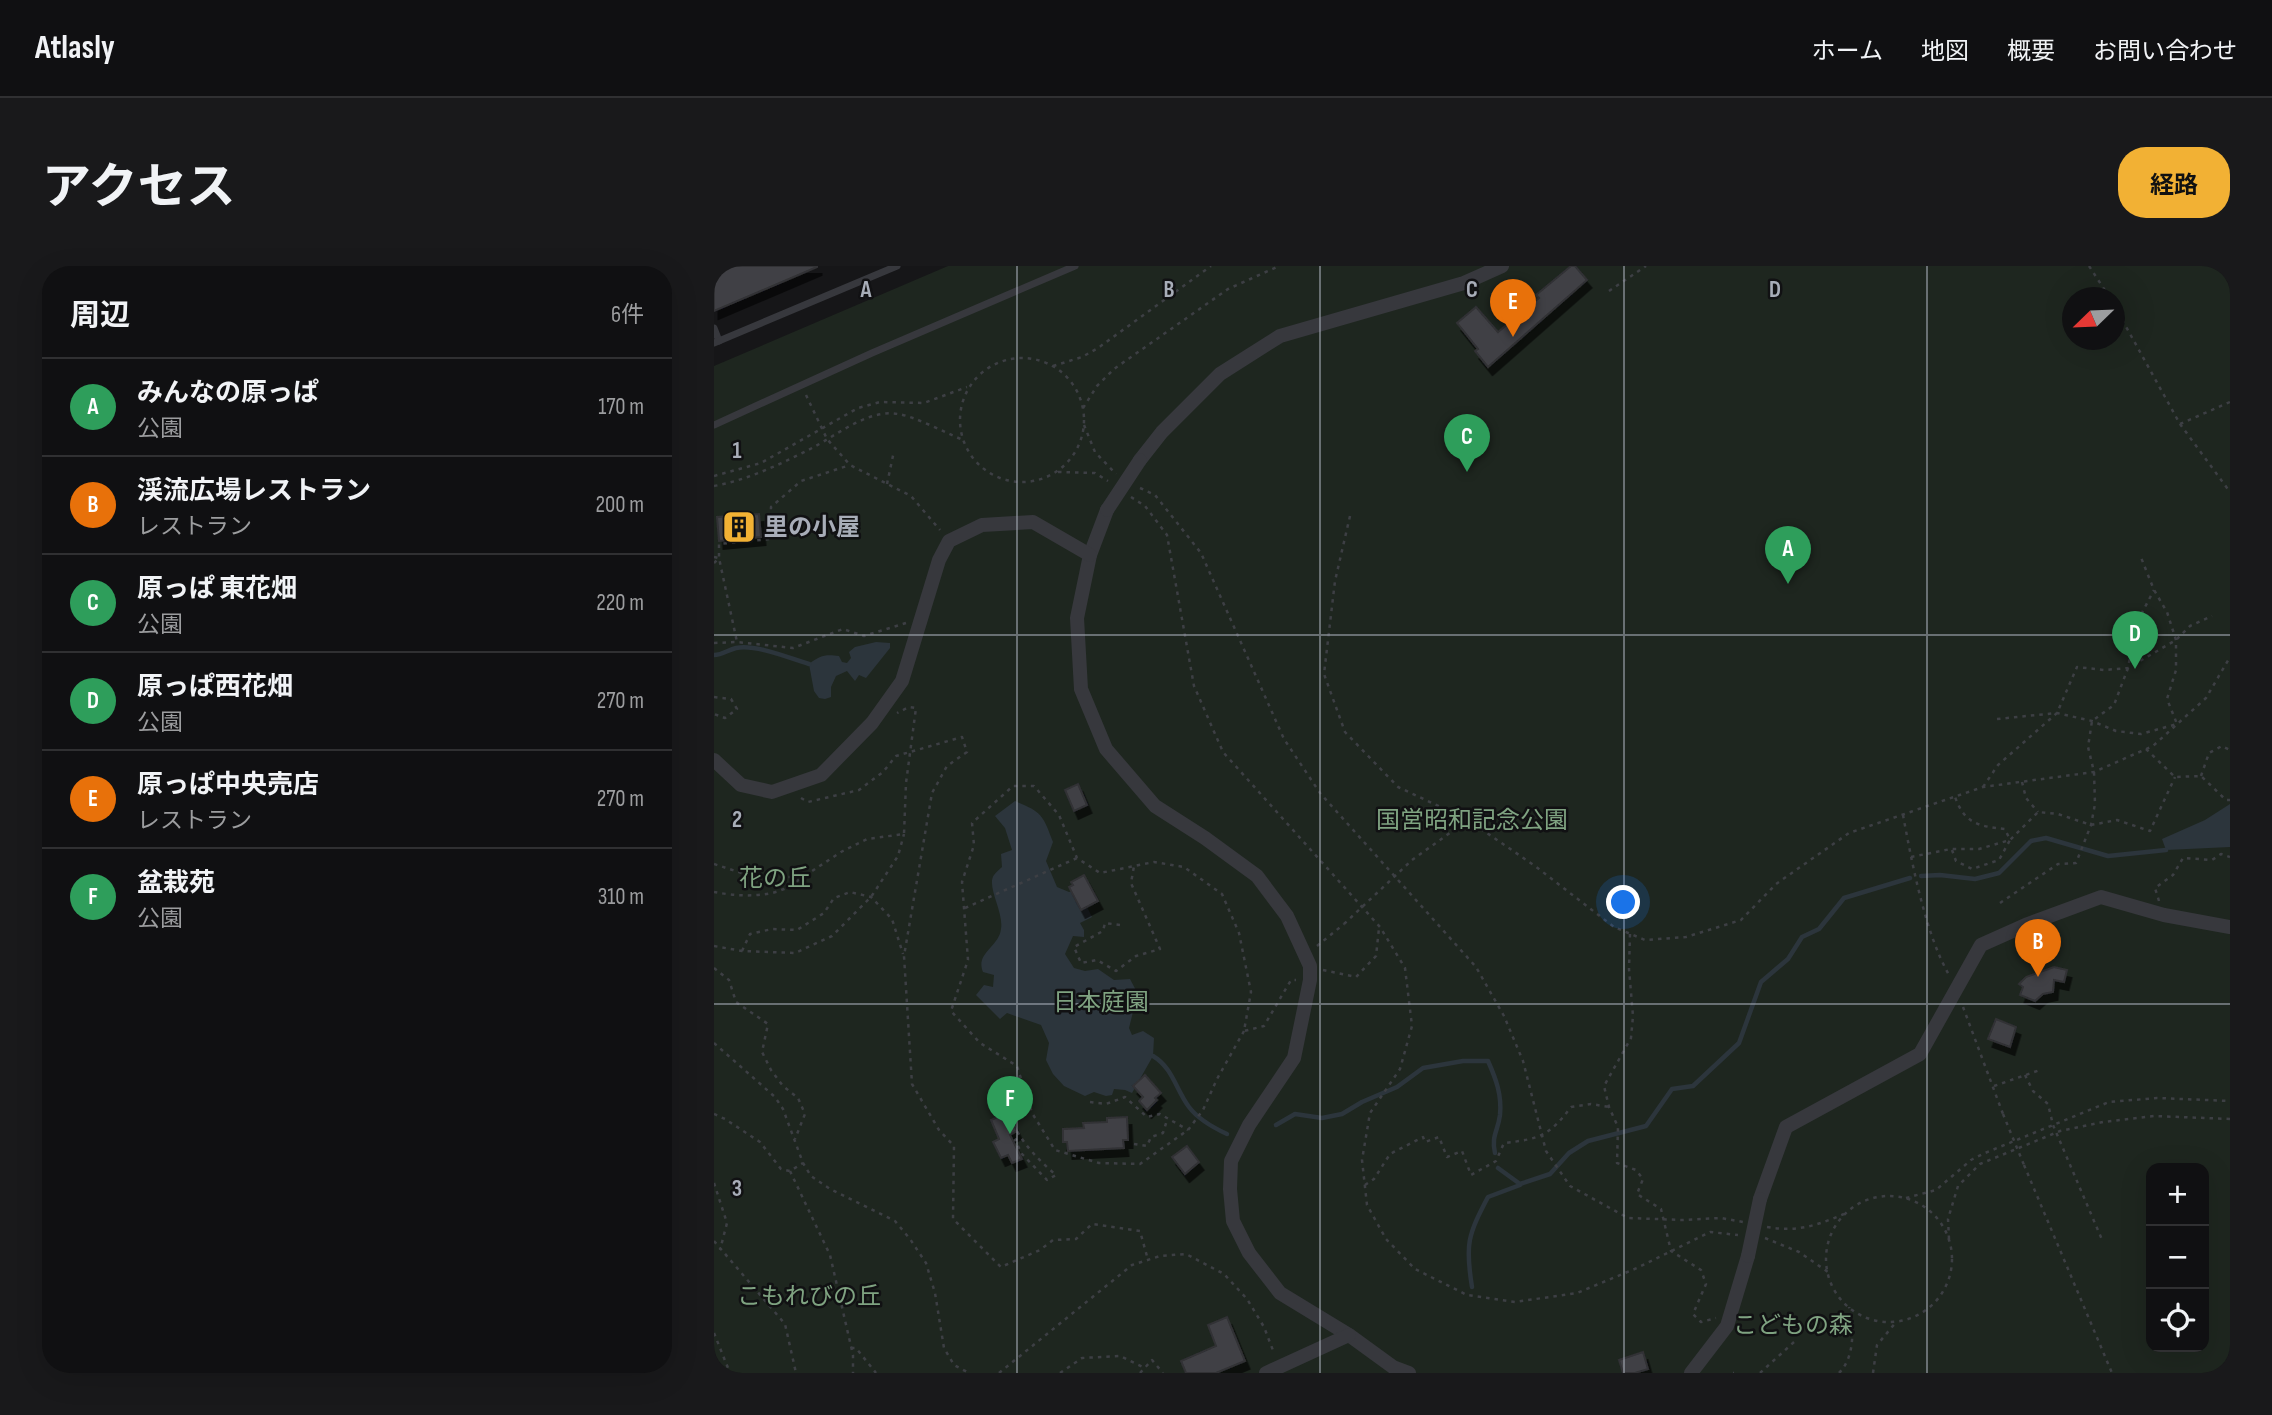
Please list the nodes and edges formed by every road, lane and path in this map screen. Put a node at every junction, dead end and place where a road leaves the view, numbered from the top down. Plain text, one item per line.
1 (874, 266) edge
2 (897, 266) edge
3 (1075, 266) edge
4 (1211, 266) edge
5 (1279, 266) edge
6 (1502, 266) edge
7 (1646, 266) edge
8 (2089, 266) edge
9 (878, 274) junction
10 (2103, 287) edge
11 (1609, 291) dead end
12 (2125, 323) edge
13 (714, 328) edge
14 (717, 342) edge
15 (1053, 366) junction
16 (801, 386) junction
17 (969, 386) junction
18 (2230, 401) edge
19 (1083, 408) junction
20 (2180, 424) junction
21 (714, 425) edge
22 (1084, 425) junction
23 (822, 429) junction
24 (827, 439) junction
25 (963, 440) junction
26 (894, 451) dead end
27 (850, 465) junction
28 (1058, 471) junction
29 (714, 476) edge
30 (1120, 477) dead end
31 (1132, 483) dead end
32 (887, 484) junction
33 (714, 486) edge
34 (1115, 486) dead end
35 (2230, 492) edge
36 (1125, 493) dead end
37 (1350, 516) dead end
38 (949, 541) junction
39 (1090, 555) junction
40 (2140, 555) dead end
41 (716, 558) edge
42 (714, 563) edge
43 (2154, 590) junction
44 (2212, 616) dead end
45 (921, 618) junction
46 (2176, 640) junction
47 (737, 642) junction
48 (714, 643) edge
49 (2230, 657) edge
50 (2128, 668) junction
51 (714, 697) edge
52 (884, 706) junction
53 (714, 713) edge
54 (2057, 713) junction
55 (1997, 719) dead end
56 (2092, 721) junction
57 (2177, 724) junction
58 (2146, 749) junction
59 (2230, 750) edge
60 (909, 753) junction
61 (714, 760) edge
62 (2094, 772) junction
63 (2201, 776) junction
64 (2175, 777) junction
65 (2022, 782) junction
66 (1983, 787) junction
67 (782, 788) junction
68 (1955, 797) junction
69 (2230, 800) edge
70 (2038, 812) junction
71 (1903, 815) junction
72 (1468, 820) junction
73 (2091, 825) junction
74 (904, 834) junction
75 (2010, 839) junction
76 (1951, 849) junction
77 (1911, 857) junction
78 (2230, 857) edge
79 (1077, 858) junction
80 (714, 863) edge
81 (1134, 866) junction
82 (803, 877) junction
83 (714, 892) edge
84 (871, 897) junction
85 (2000, 903) dead end
86 (964, 908) junction
87 (2164, 915) junction
88 (1120, 925) dead end
89 (1380, 927) junction
90 (2230, 927) edge
91 (1630, 934) junction
92 (714, 946) edge
93 (742, 951) junction
94 (904, 956) junction
95 (1309, 967) junction
96 (714, 968) edge
97 (1955, 987) junction
98 (1244, 1031) junction
99 (714, 1043) edge
100 (2040, 1070) dead end
101 (2025, 1075) junction
102 (1020, 1076) junction
103 (1994, 1086) junction
104 (2230, 1101) edge
105 (1090, 1102) dead end
106 (1609, 1107) junction
107 (714, 1114) edge
108 (1168, 1119) junction
109 (2230, 1119) edge
110 (2053, 1125) junction
111 (1188, 1130) junction
112 (2057, 1132) junction
113 (1542, 1136) junction
114 (1020, 1137) junction
115 (795, 1140) junction
116 (1134, 1144) dead end
117 (803, 1163) junction
118 (790, 1171) junction
119 (714, 1184) edge
120 (1365, 1185) junction
121 (1906, 1198) junction
122 (1844, 1214) junction
123 (1665, 1219) junction
124 (1748, 1223) dead end
125 (1761, 1226) dead end
126 (1748, 1235) dead end
127 (1760, 1237) dead end
128 (714, 1241) edge
129 (1949, 1242) junction
130 (2104, 1242) dead end
131 (720, 1250) junction
132 (1671, 1251) junction
133 (1148, 1261) junction
134 (1828, 1272) junction
135 (1849, 1307) junction
136 (1897, 1321) junction
137 (1727, 1326) junction
138 (714, 1333) edge
139 (1349, 1335) junction
140 (1794, 1342) dead end
141 (851, 1348) junction
142 (1145, 1368) junction
143 (1273, 1370) edge
144 (730, 1373) edge
145 (796, 1373) edge
146 (853, 1373) edge
147 (876, 1373) edge
148 (969, 1373) edge
149 (999, 1373) edge
150 (1060, 1373) edge
151 (1140, 1373) edge
152 (1163, 1373) edge
153 (1409, 1373) edge
154 (1691, 1373) edge
155 (1760, 1373) edge
156 (1839, 1373) edge
157 (1873, 1373) edge
158 (2112, 1373) edge

1 - 9 lane
2 - 9 lane
3 - 16 lane
4 - 15 path
5 - 19 path
6 - 39 street, bridge
7 - 11 path
8 - 10 path
9 - 14 lane
12 - 20 path
13 - 14 lane
15 - 17 path
15 - 19 path
16 - 21 lane
16 - 23 path
17 - 23 path
17 - 25 path
18 - 20 path
19 - 22 path
20 - 35 path
22 - 28 path
22 - 30 path
23 - 24 path
23 - 29 path
24 - 25 path
24 - 27 path
24 - 33 path
25 - 28 path
26 - 32 path
27 - 32 path
27 - 41 path
28 - 34 path
31 - 113 path
32 - 38 path
36 - 89 path
37 - 72 path
38 - 39 street
38 - 45 street
39 - 95 street
40 - 43 path
41 - 42 path
41 - 47 path
43 - 46 path
43 - 50 path
44 - 46 path
45 - 47 path
45 - 52 street
46 - 50 path
46 - 57 path
47 - 48 path
49 - 57 path
50 - 54 path
50 - 56 path
51 - 53 path
52 - 60 path
52 - 67 street
54 - 55 path
54 - 56 path
54 - 66 path
56 - 57 path
56 - 62 path
57 - 58 path
58 - 62 path
58 - 64 path
59 - 63 path
60 - 67 path
60 - 74 path
60 - 94 path
61 - 67 street
62 - 65 path
62 - 73 path
63 - 64 path
63 - 69 path
64 - 73 path
65 - 66 path
65 - 70 path
66 - 68 path
68 - 71 path
68 - 75 path
70 - 73 path
70 - 75 path
71 - 77 path
71 - 91 path
72 - 91 path
72 - 95 path, bridge
73 - 85 path
74 - 82 path
74 - 84 path
75 - 76 path
75 - 76 path
76 - 77 path
77 - 97 path
78 - 87 path
79 - 81 path
79 - 86 path
79 - 86 path
80 - 82 path
81 - 88 path
81 - 98 path
82 - 83 path
84 - 93 path
84 - 93 path
84 - 94 path
86 - 102 path
87 - 90 street
87 - 97 street
89 - 95 path
89 - 120 path
91 - 106 path
92 - 93 path
94 - 133 path
95 - 98 path
95 - 139 street
96 - 115 path
97 - 103 path
97 - 137 street, bridge
98 - 111 path
99 - 115 path
100 - 101 path
101 - 103 path
101 - 110 path
102 - 111 path
102 - 114 path
103 - 158 path, bridge
104 - 110 path
105 - 108 path
106 - 113 path
106 - 123 path
107 - 118 path
108 - 111 path
108 - 116 path
109 - 112 path
110 - 112 path
110 - 121 path
112 - 129 path
112 - 130 path
113 - 120 path
113 - 123 path
114 - 114 path
115 - 117 path
117 - 118 path
117 - 148 path
118 - 141 path
119 - 131 path
120 - 132 path
121 - 122 path
121 - 129 path
122 - 125 path
122 - 134 path
123 - 124 path
123 - 132 path
126 - 132 path
127 - 134 path
128 - 131 path
129 - 136 path
131 - 145 path
132 - 137 path
133 - 143 path
133 - 149 path
134 - 135 path
135 - 136 path
135 - 156 path
136 - 157 path
137 - 154 street
138 - 144 path
139 - 143 street
139 - 153 street
140 - 155 path
141 - 146 path
141 - 147 path
142 - 150 path
142 - 151 path
142 - 152 path

